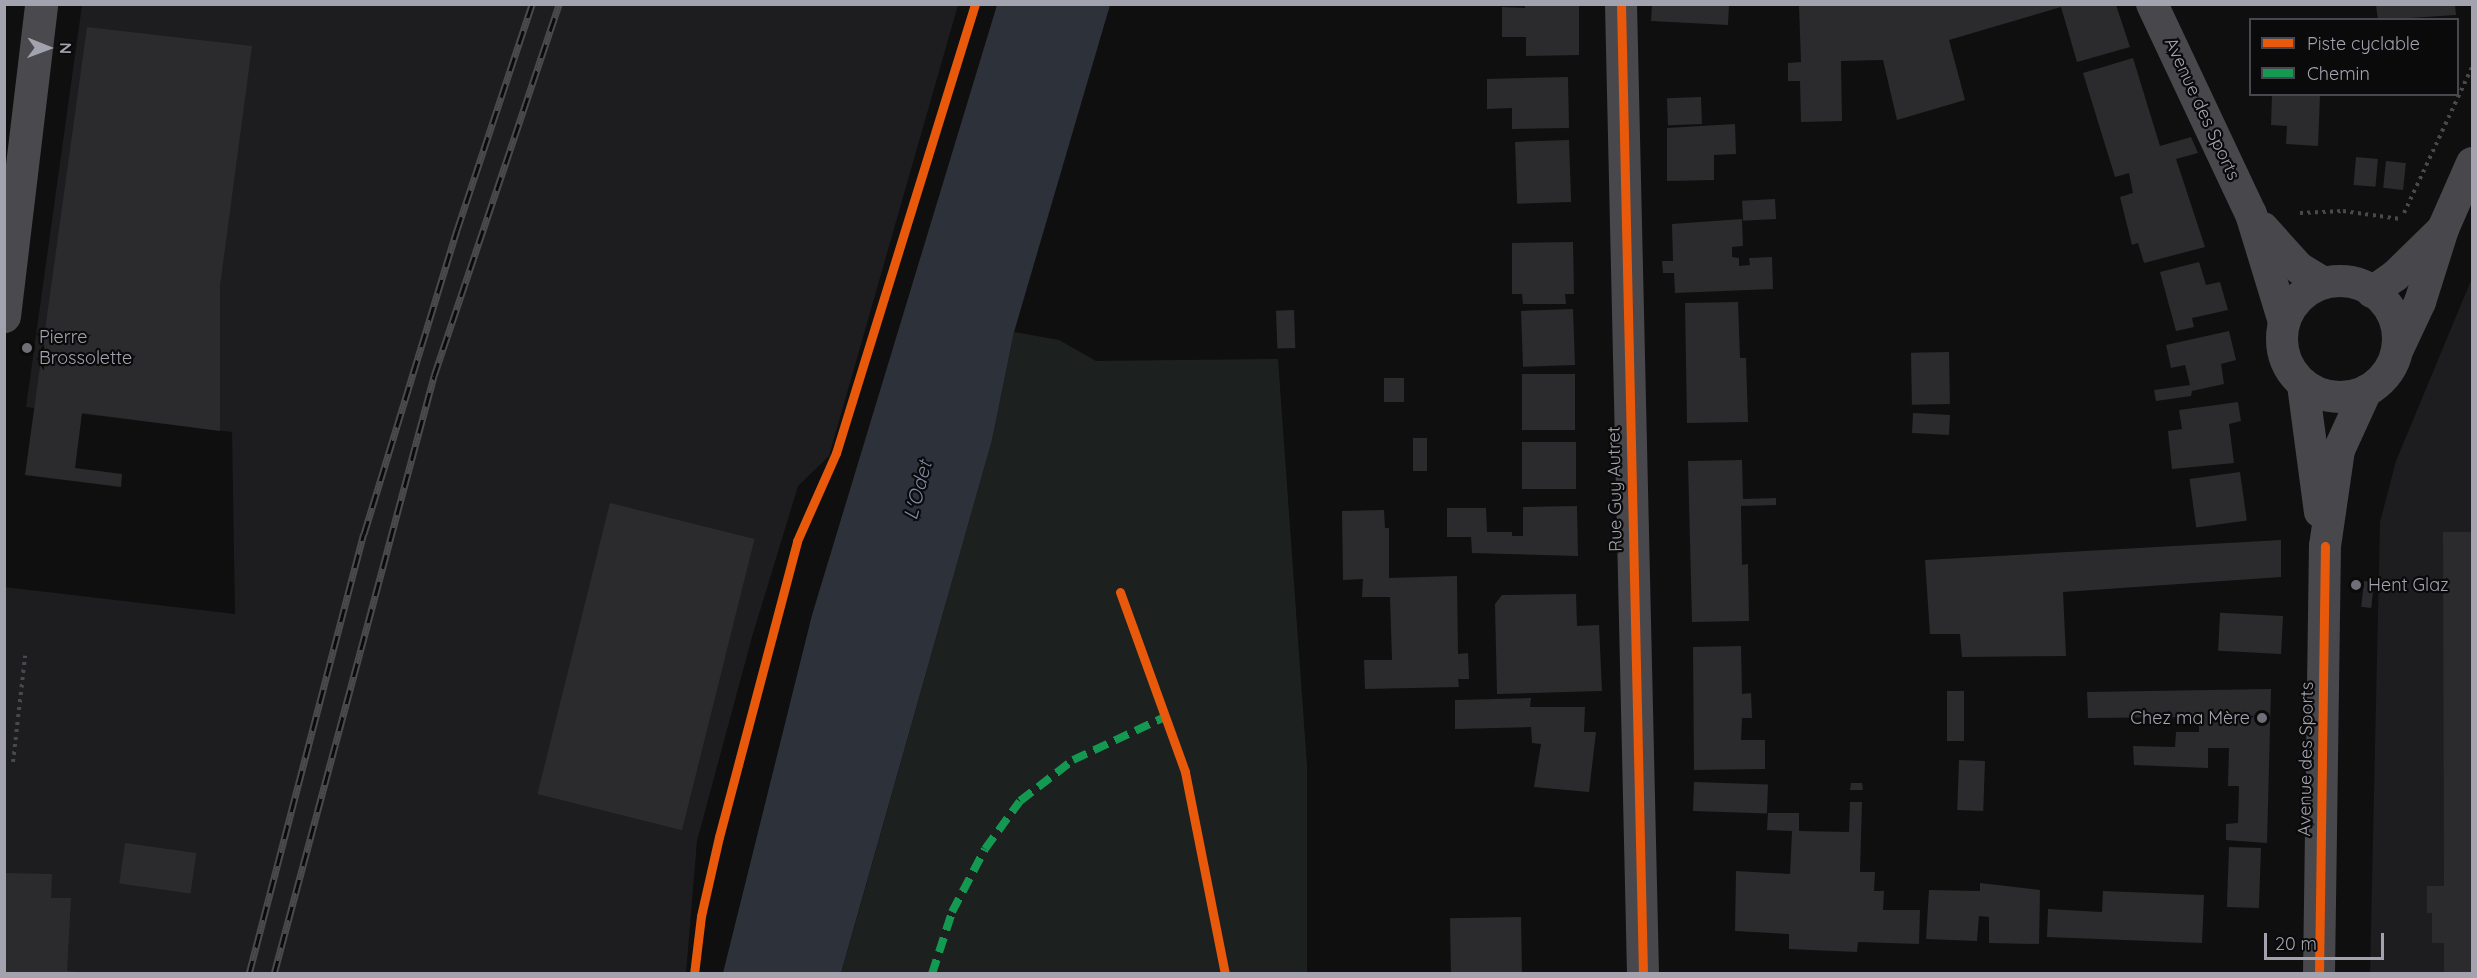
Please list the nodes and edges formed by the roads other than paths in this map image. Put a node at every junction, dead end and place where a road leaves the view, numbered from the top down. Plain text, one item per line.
1 (41, 4) edge
2 (1621, 4) edge
3 (2152, 4) edge
4 (2472, 163) edge
5 (2251, 214) junction
6 (2443, 229) junction
7 (2324, 284) junction
8 (2372, 292) junction
9 (4, 316) edge
10 (2284, 322) junction
11 (2396, 352) junction
12 (2303, 385) junction
13 (2366, 391) junction
14 (2325, 546) junction
15 (1643, 974) edge
16 (2319, 974) edge

1 - 9 main road
2 - 15 street, Rue Guy Autret
3 - 5 street, Avenue des Sports
4 - 6 street
5 - 7 street, Avenue des Sports
5 - 10 street, Avenue des Sports
6 - 8 street
6 - 11 street
7 - 8 street
7 - 10 street
8 - 11 street
10 - 12 street
11 - 13 street
12 - 13 street
12 - 14 street, Avenue des Sports
13 - 14 street, Avenue des Sports
14 - 16 street, Avenue des Sports

